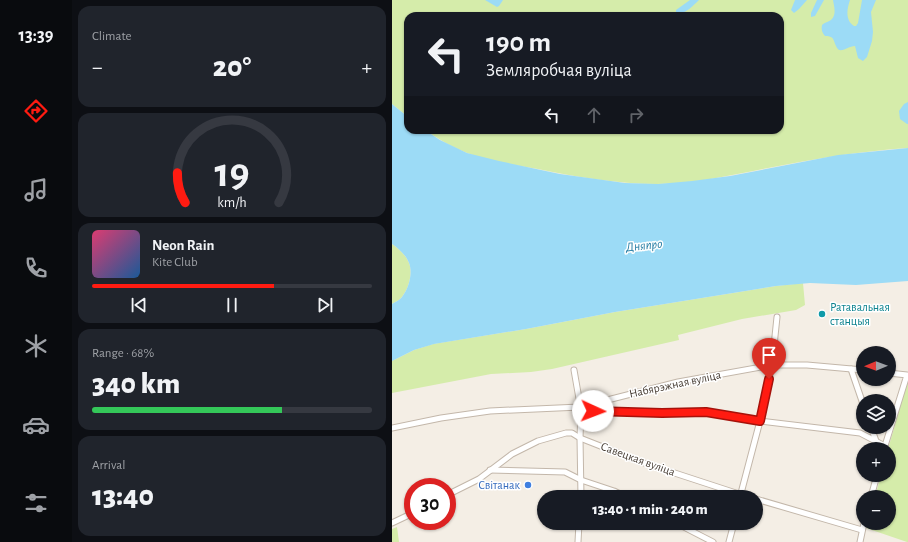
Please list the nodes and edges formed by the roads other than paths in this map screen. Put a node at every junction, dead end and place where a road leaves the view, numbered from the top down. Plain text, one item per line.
1 (776, 317) dead end
2 (772, 365) junction
3 (851, 369) junction
4 (856, 369) edge
5 (574, 370) dead end
6 (896, 374) edge
7 (860, 394) edge
8 (580, 409) junction
9 (760, 421) junction
10 (392, 428) edge
11 (874, 434) edge
12 (580, 438) junction
13 (876, 441) joint
14 (887, 442) edge
15 (490, 470) junction
16 (581, 480) junction
17 (456, 490) edge
18 (581, 490) edge
19 (611, 490) edge
20 (723, 490) edge
21 (743, 490) edge
22 (763, 501) edge
23 (404, 517) edge
24 (392, 523) edge
25 (856, 528) edge
26 (579, 530) edge
27 (690, 530) edge
28 (732, 530) edge
29 (862, 530) edge
30 (578, 542) edge
31 (713, 542) edge
32 (729, 542) edge
33 (860, 542) edge

1 - 2 street
2 - 3 street, Набярэжная вуліца
2 - 8 street, Набярэжная вуліца
2 - 9 street
3 - 4 street, Набярэжная вуліца
3 - 7 street
5 - 8 street
6 - 14 street
8 - 9 street
8 - 10 street, Набярэжная вуліца
8 - 12 street
9 - 13 street
9 - 21 street
11 - 13 street
12 - 15 street, Савецкая вуліца
12 - 16 street
12 - 20 street, Савецкая вуліца
15 - 16 street
15 - 17 street, Савецкая вуліца
16 - 18 street
16 - 19 street
22 - 25 street
23 - 24 street
26 - 30 street
27 - 31 street
28 - 32 street
29 - 33 street

